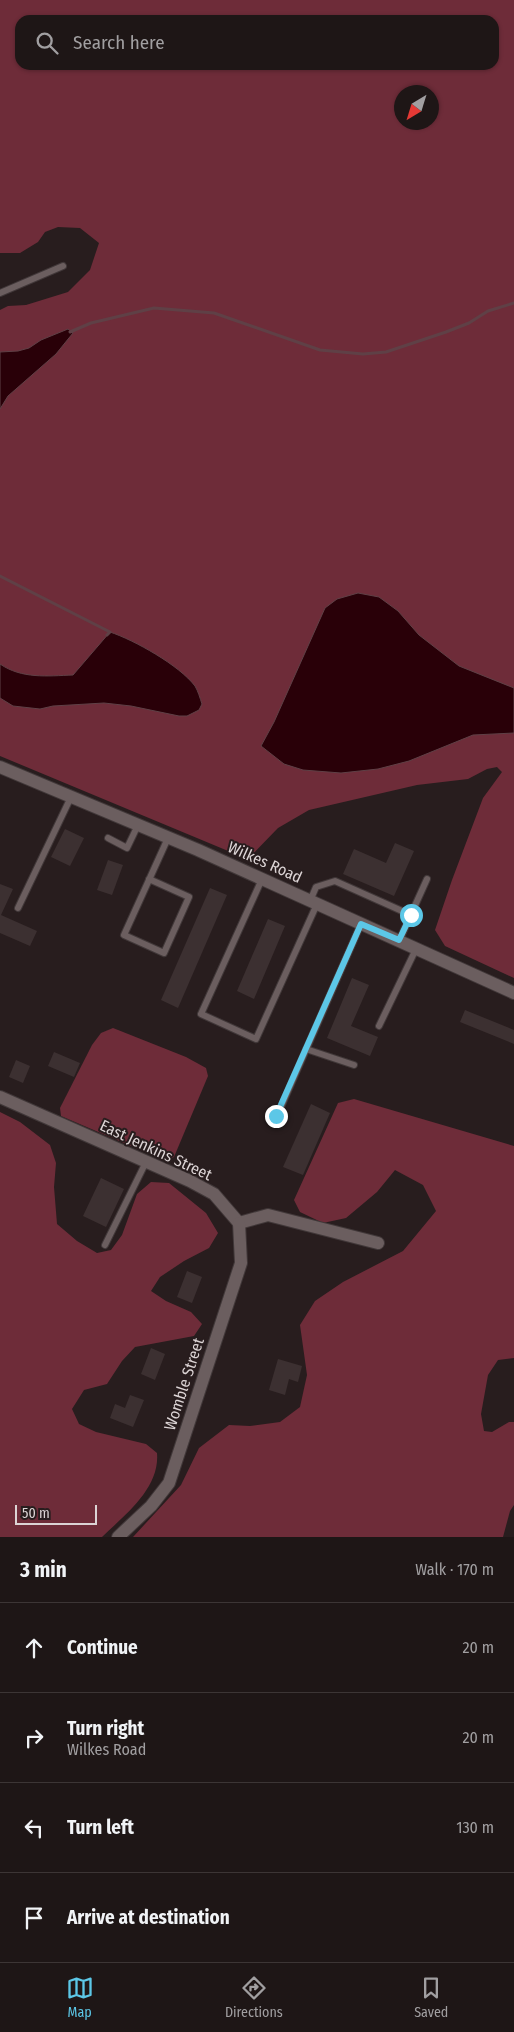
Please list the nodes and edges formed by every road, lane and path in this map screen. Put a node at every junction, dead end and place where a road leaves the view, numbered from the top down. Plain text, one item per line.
1 (63, 266) dead end
2 (0, 293) edge
3 (0, 767) edge
4 (71, 797) junction
5 (138, 825) junction
6 (108, 838) dead end
7 (168, 838) junction
8 (150, 879) junction
9 (262, 879) junction
10 (427, 879) dead end
11 (314, 902) junction
12 (18, 908) dead end
13 (411, 915) junction
14 (361, 924) junction
15 (399, 940) junction
16 (416, 949) junction
17 (514, 992) edge
18 (380, 1026) dead end
19 (306, 1049) junction
20 (354, 1065) dead end
21 (0, 1097) edge
22 (276, 1116) dead end
23 (146, 1162) junction
24 (239, 1223) junction
25 (378, 1243) dead end
26 (105, 1245) dead end
27 (118, 1537) edge

1 - 2 lane
3 - 4 street, Wilkes Road
4 - 5 street, Wilkes Road
4 - 12 lane
5 - 6 lane
5 - 7 street, Wilkes Road
7 - 8 lane
7 - 9 street, Wilkes Road
8 - 8 lane
9 - 11 street, Wilkes Road
9 - 11 lane
10 - 13 lane
11 - 13 lane
11 - 14 street, Wilkes Road
13 - 15 lane
14 - 15 street, Wilkes Road
14 - 19 lane
15 - 16 street, Wilkes Road
16 - 17 street, Wilkes Road
16 - 18 lane
19 - 20 lane
19 - 22 lane
21 - 23 street, East Jenkins Street
23 - 24 street, East Jenkins Street
23 - 26 lane
24 - 25 street
24 - 27 street, Womble Street

